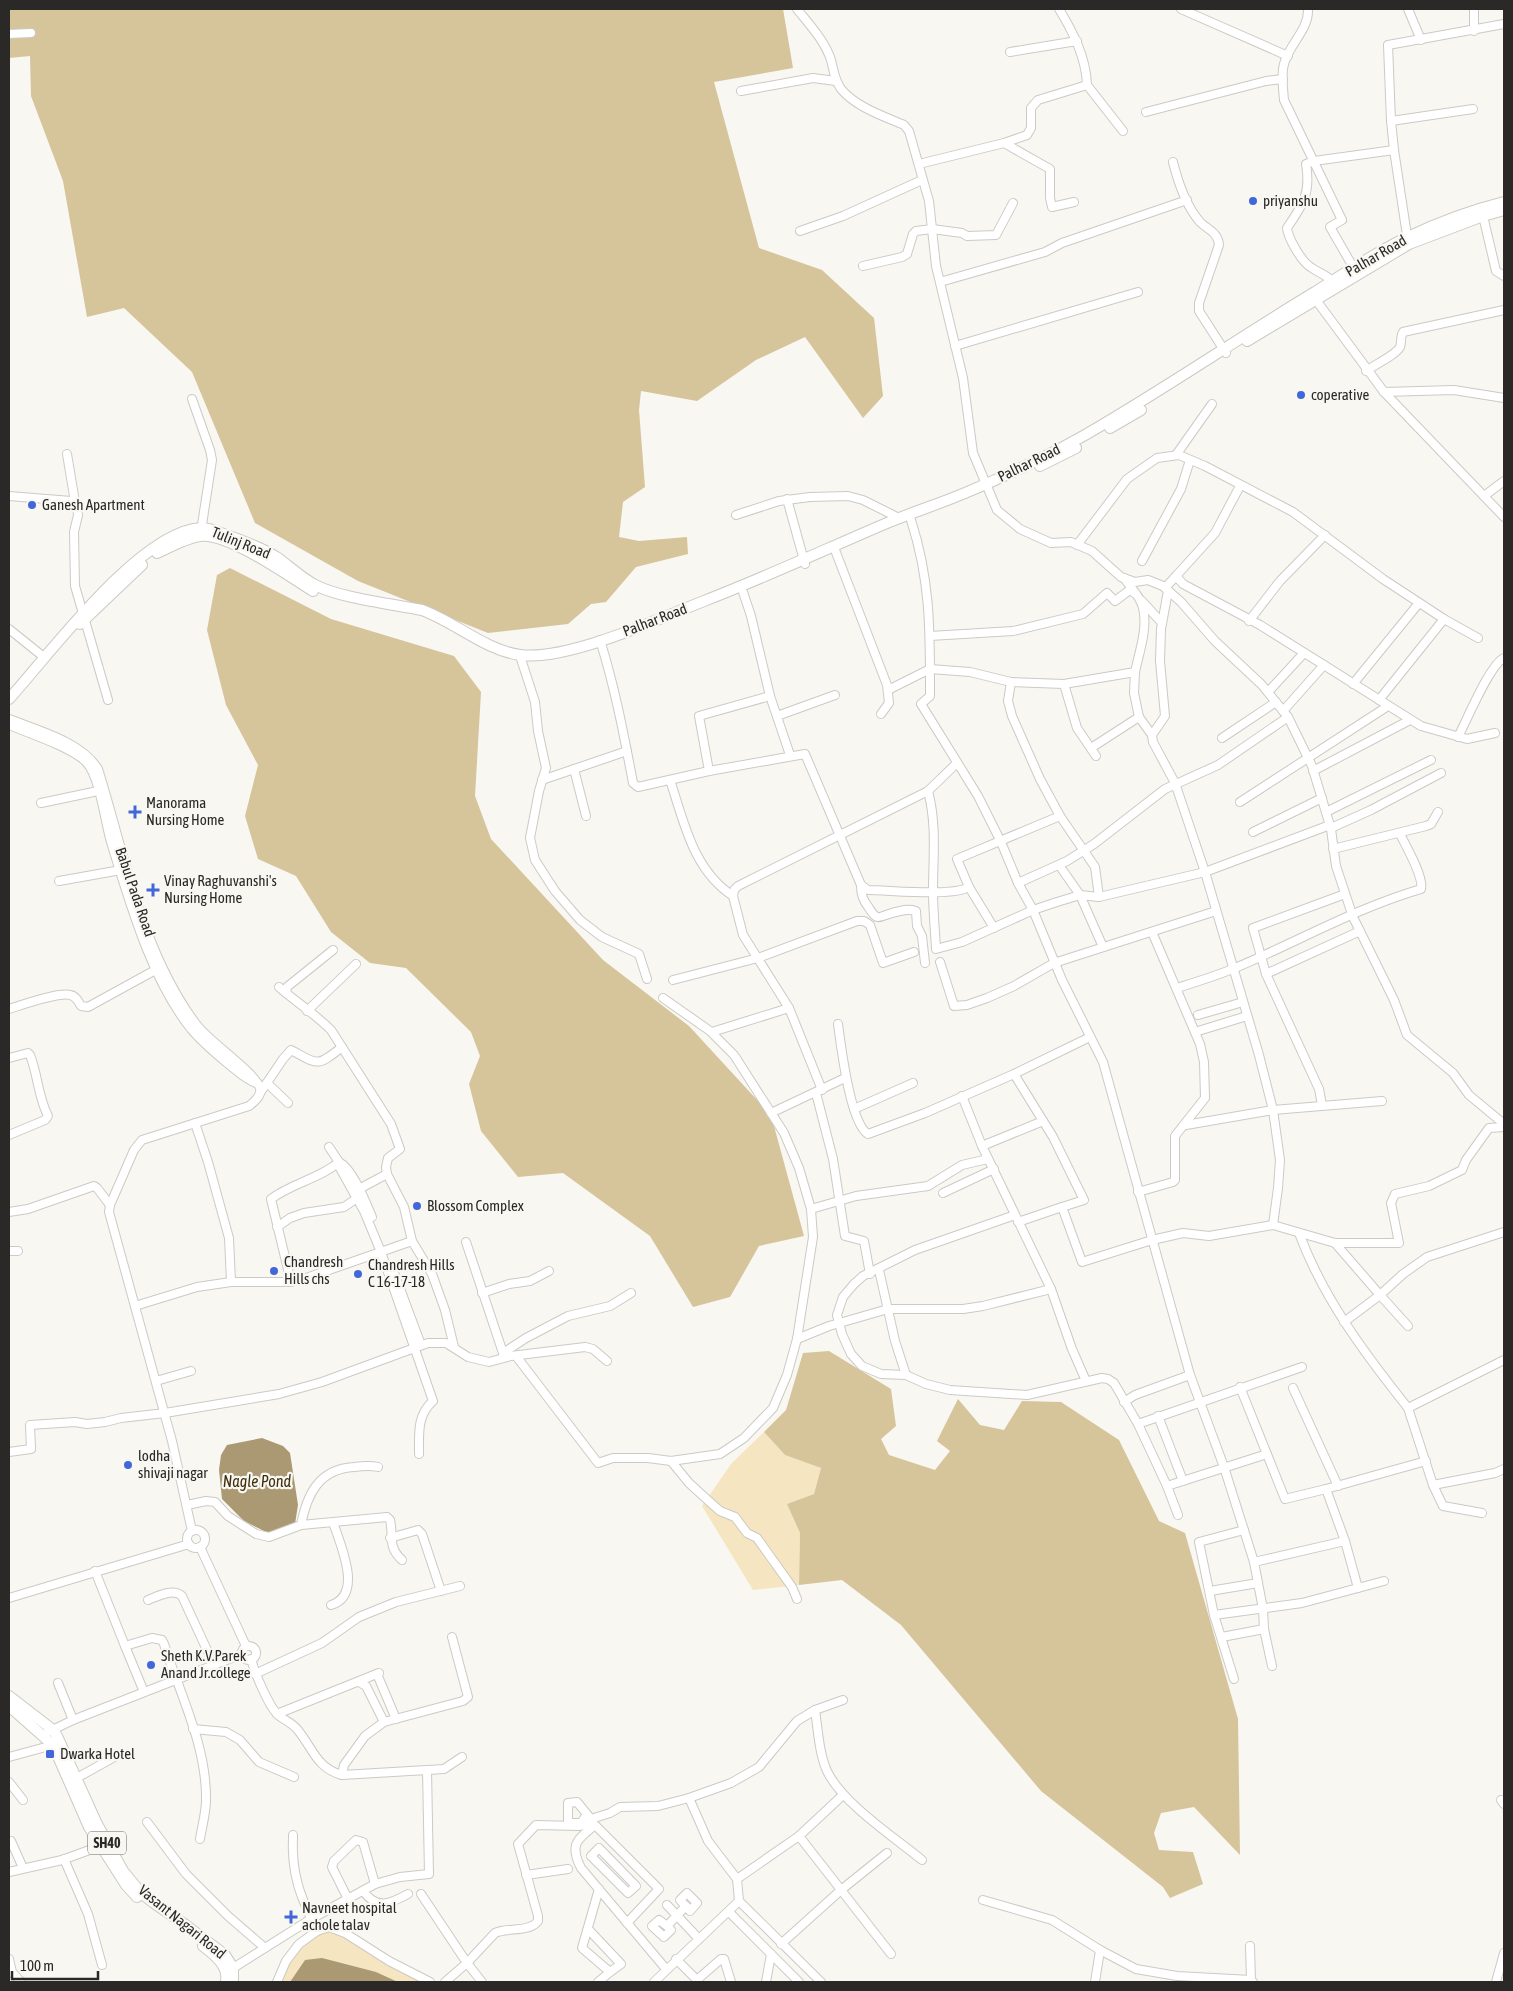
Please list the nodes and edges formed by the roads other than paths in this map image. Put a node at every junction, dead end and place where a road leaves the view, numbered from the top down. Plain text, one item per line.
1 (797, 9) edge
2 (1059, 9) edge
3 (1181, 9) edge
4 (1308, 9) edge
5 (1408, 9) edge
6 (1474, 9) edge
7 (1504, 24) edge
8 (1474, 31) junction
9 (31, 32) dead end
10 (9, 34) edge
11 (1421, 40) junction
12 (1077, 41) junction
13 (1010, 52) dead end
14 (1288, 56) junction
15 (1283, 79) junction
16 (836, 81) junction
17 (1087, 85) junction
18 (741, 92) dead end
19 (1473, 109) dead end
20 (1146, 112) dead end
21 (1391, 122) junction
22 (1123, 131) dead end
23 (1004, 143) junction
24 (1394, 150) junction
25 (1314, 161) junction
26 (1173, 162) dead end
27 (919, 164) junction
28 (922, 180) junction
29 (1187, 200) junction
30 (1074, 202) dead end
31 (1504, 202) edge
32 (1013, 203) dead end
33 (1504, 210) edge
34 (1482, 216) junction
35 (932, 229) junction
36 (800, 231) dead end
37 (1408, 241) junction
38 (863, 266) dead end
39 (1355, 271) junction
40 (1504, 276) edge
41 (1332, 281) junction
42 (940, 282) junction
43 (1138, 292) dead end
44 (1316, 300) junction
45 (1504, 310) edge
46 (955, 346) junction
47 (1225, 351) junction
48 (1366, 370) junction
49 (1384, 392) junction
50 (1504, 398) edge
51 (192, 399) dead end
52 (1212, 404) dead end
53 (67, 454) dead end
54 (1176, 455) junction
55 (1190, 460) junction
56 (1504, 482) edge
57 (1240, 486) junction
58 (986, 487) junction
59 (9, 496) edge
60 (1484, 496) junction
61 (787, 499) junction
62 (75, 502) junction
63 (736, 515) dead end
64 (1504, 517) edge
65 (899, 518) junction
66 (911, 520) junction
67 (201, 532) junction
68 (1325, 535) junction
69 (1077, 545) junction
70 (835, 550) junction
71 (804, 561) junction
72 (1142, 561) dead end
73 (1176, 576) junction
74 (1124, 578) junction
75 (1131, 589) junction
76 (1167, 590) junction
77 (743, 592) junction
78 (1419, 603) junction
79 (85, 614) junction
80 (1444, 619) junction
81 (1249, 621) junction
82 (1162, 623) junction
83 (9, 629) edge
84 (930, 636) junction
85 (1478, 638) dead end
86 (600, 643) junction
87 (1304, 653) junction
88 (521, 657) junction
89 (45, 658) junction
90 (1504, 658) edge
91 (1324, 666) junction
92 (930, 669) junction
93 (1135, 672) junction
94 (1011, 682) junction
95 (1064, 684) junction
96 (1353, 684) junction
97 (888, 690) junction
98 (1268, 692) junction
99 (835, 695) dead end
100 (770, 696) junction
101 (108, 700) dead end
102 (1379, 700) junction
103 (1276, 702) junction
104 (9, 704) edge
105 (1388, 706) junction
106 (881, 714) dead end
107 (1286, 714) junction
108 (777, 716) junction
109 (1139, 717) junction
110 (9, 719) edge
111 (1410, 720) junction
112 (9, 725) edge
113 (1495, 733) dead end
114 (1152, 735) junction
115 (1458, 737) junction
116 (1222, 738) dead end
117 (1091, 748) junction
118 (627, 751) junction
119 (790, 755) junction
120 (1096, 756) dead end
121 (1308, 757) junction
122 (1431, 760) dead end
123 (957, 763) junction
124 (574, 769) junction
125 (709, 771) junction
126 (1314, 771) junction
127 (1442, 773) dead end
128 (542, 780) junction
129 (670, 780) junction
130 (1175, 783) junction
131 (98, 791) junction
132 (928, 791) junction
133 (1322, 798) junction
134 (1240, 802) dead end
135 (41, 803) dead end
136 (1326, 812) junction
137 (1438, 812) dead end
138 (108, 813) junction
139 (586, 816) dead end
140 (1060, 816) junction
141 (1330, 826) junction
142 (1253, 832) dead end
143 (840, 834) junction
144 (1400, 834) junction
145 (1001, 842) junction
146 (1333, 849) junction
147 (1085, 850) junction
148 (1059, 864) junction
149 (121, 870) junction
150 (1205, 872) junction
151 (59, 881) dead end
152 (1018, 883) junction
153 (862, 885) junction
154 (969, 887) junction
155 (933, 892) junction
156 (1345, 894) junction
157 (1080, 895) junction
158 (733, 896) junction
159 (1100, 897) junction
160 (1033, 910) junction
161 (1216, 911) junction
162 (1352, 914) junction
163 (994, 928) junction
164 (1360, 931) junction
165 (1152, 932) junction
166 (1103, 947) junction
167 (333, 950) dead end
168 (914, 952) dead end
169 (1260, 957) junction
170 (758, 958) junction
171 (940, 962) dead end
172 (925, 963) dead end
173 (1054, 963) junction
174 (356, 964) dead end
175 (159, 969) junction
176 (1234, 969) junction
177 (1266, 974) junction
178 (647, 979) dead end
179 (673, 980) dead end
180 (279, 987) dead end
181 (1177, 988) junction
182 (286, 993) junction
183 (663, 998) dead end
184 (1243, 1002) junction
185 (789, 1008) junction
186 (9, 1009) edge
187 (307, 1011) junction
188 (1198, 1015) dead end
189 (1247, 1016) junction
190 (838, 1024) dead end
191 (712, 1032) junction
192 (1195, 1032) junction
193 (1090, 1037) junction
194 (342, 1047) junction
195 (9, 1058) edge
196 (1012, 1074) junction
197 (845, 1078) junction
198 (266, 1083) junction
199 (913, 1084) dead end
200 (259, 1088) junction
201 (819, 1091) junction
202 (962, 1096) junction
203 (1382, 1101) dead end
204 (288, 1103) dead end
205 (1322, 1105) junction
206 (854, 1109) junction
207 (1273, 1110) junction
208 (771, 1113) junction
209 (1043, 1121) junction
210 (195, 1123) junction
211 (1186, 1125) junction
212 (1504, 1125) edge
213 (9, 1135) edge
214 (982, 1146) junction
215 (329, 1147) dead end
216 (988, 1159) junction
217 (339, 1162) junction
218 (994, 1169) junction
219 (387, 1174) junction
220 (1138, 1192) junction
221 (943, 1193) dead end
222 (359, 1194) junction
223 (840, 1201) junction
224 (110, 1205) junction
225 (1062, 1207) junction
226 (811, 1209) junction
227 (9, 1212) edge
228 (1017, 1218) junction
229 (1272, 1225) junction
230 (277, 1227) junction
231 (1504, 1232) edge
232 (1299, 1233) junction
233 (1152, 1240) junction
234 (412, 1241) junction
235 (466, 1242) dead end
236 (1335, 1243) junction
237 (9, 1251) edge
238 (18, 1251) dead end
239 (383, 1251) junction
240 (878, 1270) junction
241 (549, 1271) dead end
242 (870, 1274) junction
243 (231, 1282) junction
244 (291, 1282) junction
245 (1051, 1289) junction
246 (631, 1293) dead end
247 (482, 1294) junction
248 (1380, 1295) junction
249 (135, 1306) junction
250 (888, 1309) junction
251 (1344, 1322) junction
252 (838, 1323) junction
253 (1408, 1326) dead end
254 (797, 1339) junction
255 (418, 1346) junction
256 (454, 1347) junction
257 (504, 1355) junction
258 (516, 1356) junction
259 (1504, 1360) edge
260 (607, 1361) dead end
261 (1302, 1367) dead end
262 (191, 1371) dead end
263 (906, 1375) junction
264 (1190, 1375) junction
265 (156, 1381) junction
266 (1086, 1381) junction
267 (1240, 1388) junction
268 (1293, 1388) dead end
269 (1124, 1402) junction
270 (1199, 1402) junction
271 (1408, 1408) junction
272 (165, 1413) junction
273 (1158, 1416) junction
274 (1138, 1424) junction
275 (9, 1452) edge
276 (419, 1454) dead end
277 (1266, 1454) junction
278 (671, 1461) junction
279 (1426, 1461) junction
280 (378, 1467) dead end
281 (1224, 1467) junction
282 (1504, 1469) edge
283 (1184, 1481) junction
284 (1167, 1486) junction
285 (1338, 1486) junction
286 (1433, 1486) junction
287 (1326, 1489) junction
288 (187, 1505) junction
289 (1482, 1513) dead end
290 (1178, 1515) dead end
291 (333, 1522) junction
292 (301, 1525) junction
293 (1244, 1530) junction
294 (192, 1531) junction
295 (390, 1538) junction
296 (1345, 1541) junction
297 (189, 1544) junction
298 (200, 1547) junction
299 (402, 1560) dead end
300 (1254, 1562) junction
301 (95, 1571) junction
302 (1384, 1581) dead end
303 (1258, 1583) junction
304 (460, 1586) dead end
305 (1358, 1588) junction
306 (441, 1591) junction
307 (1210, 1591) junction
308 (9, 1598) edge
309 (797, 1599) dead end
310 (148, 1600) dead end
311 (331, 1605) dead end
312 (1263, 1609) junction
313 (1214, 1615) junction
314 (1264, 1629) junction
315 (452, 1637) dead end
316 (1222, 1637) junction
317 (125, 1646) junction
318 (246, 1646) junction
319 (242, 1654) junction
320 (251, 1659) junction
321 (214, 1665) junction
322 (1272, 1666) dead end
323 (255, 1674) junction
324 (1234, 1679) dead end
325 (175, 1680) junction
326 (58, 1682) dead end
327 (358, 1682) junction
328 (144, 1692) junction
329 (9, 1696) edge
330 (843, 1700) dead end
331 (9, 1706) edge
332 (392, 1709) junction
333 (815, 1710) junction
334 (277, 1714) junction
335 (380, 1714) junction
336 (396, 1719) junction
337 (73, 1720) junction
338 (384, 1722) junction
339 (193, 1729) junction
340 (52, 1730) junction
341 (42, 1735) junction
342 (53, 1745) junction
343 (118, 1755) dead end
344 (9, 1757) edge
345 (462, 1757) dead end
346 (427, 1770) junction
347 (342, 1775) junction
348 (294, 1777) dead end
349 (73, 1780) junction
350 (9, 1782) edge
351 (843, 1795) junction
352 (690, 1798) junction
353 (23, 1800) dead end
354 (147, 1822) dead end
355 (293, 1835) dead end
356 (799, 1836) junction
357 (200, 1839) dead end
358 (11, 1841) dead end
359 (104, 1844) junction
360 (887, 1853) dead end
361 (64, 1859) junction
362 (922, 1860) dead end
363 (23, 1868) junction
364 (568, 1870) dead end
365 (9, 1872) edge
366 (526, 1875) junction
367 (737, 1879) junction
368 (617, 1883) junction
369 (375, 1884) junction
370 (363, 1890) junction
371 (841, 1890) junction
372 (601, 1892) junction
373 (408, 1894) dead end
374 (421, 1894) dead end
375 (348, 1899) junction
376 (983, 1900) dead end
377 (739, 1901) junction
378 (667, 1905) dead end
379 (686, 1906) dead end
380 (729, 1912) junction
381 (678, 1916) junction
382 (311, 1919) junction
383 (626, 1923) junction
384 (667, 1926) dead end
385 (588, 1929) junction
386 (317, 1930) junction
387 (699, 1939) junction
388 (781, 1944) junction
389 (1250, 1946) dead end
390 (265, 1948) junction
391 (1100, 1950) junction
392 (1504, 1953) edge
393 (771, 1954) junction
394 (891, 1954) dead end
395 (9, 1959) edge
396 (676, 1959) junction
397 (467, 1963) junction
398 (102, 1965) dead end
399 (666, 1969) junction
400 (610, 1972) junction
401 (232, 1978) edge
402 (816, 1981) edge
403 (1252, 1981) edge
404 (21, 1982) edge
405 (277, 1982) edge
406 (430, 1982) edge
407 (445, 1982) edge
408 (482, 1982) edge
409 (598, 1982) edge
410 (654, 1982) edge
411 (731, 1982) edge
412 (766, 1982) edge
413 (799, 1982) edge
414 (1095, 1982) edge
415 (1496, 1982) edge

1 - 16 street
2 - 12 street
3 - 14 street
4 - 14 street
5 - 11 street
6 - 8 street
7 - 8 street
8 - 11 street
9 - 10 street
11 - 21 street
12 - 13 street
12 - 17 street
14 - 15 street
15 - 20 street
15 - 25 street
16 - 18 street
16 - 27 street
17 - 22 street
17 - 23 street
19 - 21 street
21 - 24 street
23 - 27 street
23 - 30 street
24 - 25 street
24 - 37 street
25 - 39 street
25 - 41 street
26 - 29 street
27 - 28 street
28 - 35 street
28 - 36 street
29 - 42 street
29 - 47 street
31 - 37 main road, Palhar Road
32 - 35 street
33 - 34 main road, Palhar Road
34 - 37 main road, Palhar Road
34 - 40 street
35 - 38 street
35 - 42 street
37 - 39 main road, Palhar Road
39 - 41 main road, Palhar Road
39 - 44 main road, Palhar Road
41 - 47 main road, Palhar Road
42 - 46 street
43 - 46 street
44 - 47 main road, Palhar Road
44 - 48 street
45 - 48 street
46 - 58 street
47 - 58 main road, Palhar Road
48 - 49 street
49 - 50 street
49 - 60 street
51 - 67 street
52 - 54 street
53 - 62 street
54 - 55 street
54 - 69 street
55 - 57 street
55 - 72 street
56 - 60 street
57 - 68 street
57 - 73 street
58 - 65 main road, Palhar Road
58 - 66 main road, Palhar Road
58 - 69 street
59 - 62 street
60 - 64 street
61 - 63 street
61 - 65 street
61 - 71 street
62 - 79 street
65 - 71 main road, Palhar Road
66 - 70 main road, Palhar Road
66 - 84 street
67 - 79 main road, Tulinj Road
67 - 88 main road, Tulinj Road
68 - 78 street
68 - 81 street
69 - 74 street
70 - 71 main road, Palhar Road
70 - 97 street
71 - 77 main road, Palhar Road
71 - 86 main road, Palhar Road
73 - 76 street
73 - 81 street
74 - 75 street
74 - 76 street
75 - 82 street
75 - 84 street
75 - 93 street
76 - 82 street
76 - 98 street
77 - 86 main road, Palhar Road
77 - 100 street
78 - 80 street
78 - 96 street
79 - 89 main road, Tulinj Road
79 - 101 street
79 - 104 main road, Tulinj Road
80 - 85 street
80 - 102 street
81 - 87 street
82 - 114 street
83 - 89 street
84 - 92 street
86 - 88 main road, Palhar Road
86 - 118 street
87 - 91 street
87 - 98 street
88 - 128 street
89 - 104 main road, Tulinj Road
90 - 115 street
91 - 96 street
91 - 107 street
92 - 94 street
92 - 97 street
92 - 123 street
93 - 95 street
93 - 109 street
94 - 95 street
94 - 140 street
95 - 117 street
96 - 102 street
97 - 106 street
98 - 103 street
99 - 108 street
100 - 108 street
100 - 125 street
102 - 105 street
103 - 107 street
103 - 116 street
105 - 111 street
105 - 121 street
107 - 121 street
107 - 130 street
108 - 119 street
109 - 114 street
109 - 117 street
110 - 138 street, Babul Pada Road
111 - 115 street
111 - 126 street
112 - 131 street, Babul Pada Road
113 - 115 street
114 - 130 street
117 - 120 street
118 - 124 street
118 - 129 street
119 - 125 street
119 - 143 street
121 - 126 street
121 - 134 street
122 - 136 street
123 - 132 street
123 - 145 street
124 - 128 street
124 - 139 street
125 - 129 street
126 - 133 street
127 - 141 street
128 - 178 street
129 - 158 street
130 - 147 street
130 - 150 street
131 - 135 street
131 - 138 street, Babul Pada Road
132 - 143 street
132 - 155 street
133 - 136 street
133 - 142 street
136 - 141 street
137 - 144 street
138 - 149 street, Babul Pada Road
138 - 175 street, Babul Pada Road
140 - 145 street
140 - 147 street
141 - 146 street
141 - 150 street
143 - 153 street
143 - 158 street
144 - 146 street
144 - 162 street
145 - 152 street
145 - 154 street
146 - 156 street
147 - 148 street
147 - 159 street
148 - 152 street
148 - 157 street
149 - 151 street
149 - 175 street, Babul Pada Road
150 - 159 street
150 - 161 street
152 - 160 street
153 - 155 street
153 - 172 street
154 - 155 street
154 - 163 street
155 - 163 street
156 - 162 street
156 - 169 street
157 - 159 street
157 - 160 street
157 - 166 street
158 - 170 street
160 - 163 street
160 - 173 street
161 - 165 street
161 - 176 street
162 - 164 street
162 - 169 street
164 - 177 street
164 - 212 street
165 - 166 street
165 - 181 street
166 - 173 street
167 - 182 street
168 - 170 street
169 - 176 street
169 - 177 street
170 - 179 street
170 - 185 street
171 - 173 street
173 - 193 street
174 - 187 street
175 - 186 street
175 - 200 street, Babul Pada Road
176 - 181 street
176 - 184 street
177 - 205 street
180 - 182 street
181 - 192 street
182 - 187 street
183 - 191 street
184 - 188 street
184 - 189 street
185 - 191 street
185 - 201 street
187 - 194 street
189 - 192 street
189 - 207 street
190 - 197 street
191 - 208 street
192 - 211 street
193 - 196 street
193 - 220 street
194 - 198 street
194 - 219 street
195 - 213 street
196 - 202 street
196 - 209 street
197 - 201 street
197 - 206 street
198 - 200 street
198 - 204 street
199 - 206 street
200 - 210 street
201 - 208 street
201 - 223 street
202 - 206 street
202 - 214 street
203 - 205 street
205 - 207 street
207 - 211 street
207 - 229 street
208 - 226 street
209 - 214 street
209 - 225 street
210 - 224 street
210 - 243 street
211 - 220 street
212 - 236 street
214 - 216 street
215 - 217 street
216 - 218 street
216 - 223 street
217 - 222 street
217 - 230 street
218 - 221 street
218 - 228 street
219 - 222 street
219 - 234 street
220 - 233 street
222 - 230 street
222 - 239 street
223 - 226 street
223 - 242 street
224 - 227 street
224 - 249 street
225 - 228 street
225 - 233 street
226 - 254 street
228 - 240 street
228 - 245 street
229 - 232 street
229 - 233 street
230 - 244 street
231 - 248 street
232 - 236 street
232 - 251 street
233 - 264 street
234 - 239 street
234 - 256 street
235 - 247 street
236 - 248 street
237 - 238 street
239 - 244 street
239 - 255 street
240 - 242 street
240 - 250 street
241 - 247 street
242 - 252 street
243 - 244 street
243 - 249 street
245 - 250 street
245 - 266 street
246 - 257 street
247 - 257 street
248 - 251 street
248 - 253 street
249 - 265 street
250 - 252 street
250 - 263 street
251 - 271 street
252 - 254 street
252 - 263 street
254 - 278 street
255 - 256 street
255 - 272 street
255 - 276 street
256 - 257 street
257 - 258 street
258 - 260 street
258 - 278 street
259 - 271 street
261 - 267 street
262 - 265 street
263 - 266 street
264 - 269 street
264 - 270 street
265 - 272 street
266 - 269 street
267 - 270 street
267 - 277 street
268 - 285 street
269 - 274 street
270 - 273 street
270 - 281 street
271 - 279 street
272 - 275 street
272 - 288 street
273 - 274 street
273 - 283 street
274 - 284 street
277 - 281 street
277 - 287 street
278 - 309 street
279 - 285 street
279 - 286 street
280 - 292 street
281 - 283 street
281 - 293 street
282 - 286 street
283 - 284 street
284 - 290 street
285 - 287 street
286 - 289 street
287 - 296 street
288 - 292 street
288 - 294 street
291 - 292 street
291 - 295 street
291 - 311 street
293 - 300 street
293 - 307 street
294 - 297 street
294 - 298 street
295 - 299 street
295 - 306 street
296 - 300 street
296 - 305 street
297 - 298 street
297 - 301 street
298 - 318 street
300 - 303 street
301 - 308 street
301 - 317 street
302 - 305 street
303 - 307 street
303 - 312 street
304 - 306 street
305 - 312 street
306 - 323 street
307 - 313 street
310 - 321 street
312 - 313 street
312 - 314 street
313 - 316 street
314 - 316 street
314 - 322 street
315 - 336 street
316 - 324 street
317 - 325 street
317 - 328 street
318 - 319 street
318 - 320 street
319 - 320 street
319 - 321 street
320 - 323 street
321 - 325 street
323 - 334 street
325 - 328 street
325 - 339 street
326 - 337 street
327 - 332 street
327 - 334 street
327 - 335 street
328 - 337 street
329 - 340 main road, Vasant Nagari Road / SH40
330 - 333 street
331 - 341 main road, Vasant Nagari Road / SH40
332 - 335 street
332 - 336 street
333 - 351 street
333 - 352 street
334 - 347 street
335 - 338 street
336 - 338 street
337 - 340 street
338 - 347 street
339 - 348 street
339 - 357 street
340 - 341 street
340 - 349 main road, Vasant Nagari Road / SH40
341 - 342 main road, Vasant Nagari Road / SH40
342 - 344 street
342 - 349 main road, Vasant Nagari Road / SH40
343 - 349 street
345 - 346 street
346 - 347 street
346 - 369 street
349 - 359 main road, Vasant Nagari Road / SH40
350 - 353 street
351 - 356 street
351 - 362 street
352 - 366 street
352 - 367 street
354 - 390 street
355 - 382 street
356 - 367 street
356 - 371 street
358 - 363 street
359 - 361 street
359 - 401 main road, Vasant Nagari Road / SH40
360 - 371 street
361 - 363 street
361 - 398 street
363 - 365 street
364 - 366 street
366 - 397 street
367 - 377 street
368 - 368 street
368 - 372 street
369 - 370 street
369 - 375 street
370 - 373 street
370 - 375 street
371 - 388 street
371 - 394 street
372 - 383 street
372 - 383 street
372 - 385 street
374 - 397 street
375 - 382 street
376 - 391 street
377 - 380 street
377 - 388 street
378 - 381 street
379 - 381 street
380 - 387 street
380 - 393 street
381 - 384 street
381 - 387 street
382 - 386 street
382 - 390 street
383 - 399 street
385 - 400 street
385 - 400 street
386 - 405 street
386 - 406 street
387 - 396 street
388 - 402 street
389 - 403 street
390 - 401 street
391 - 403 street
391 - 414 street
392 - 415 street
393 - 412 street
393 - 413 street
395 - 404 street
396 - 399 street
396 - 411 street
397 - 407 street
397 - 408 street
399 - 410 street
400 - 409 street

